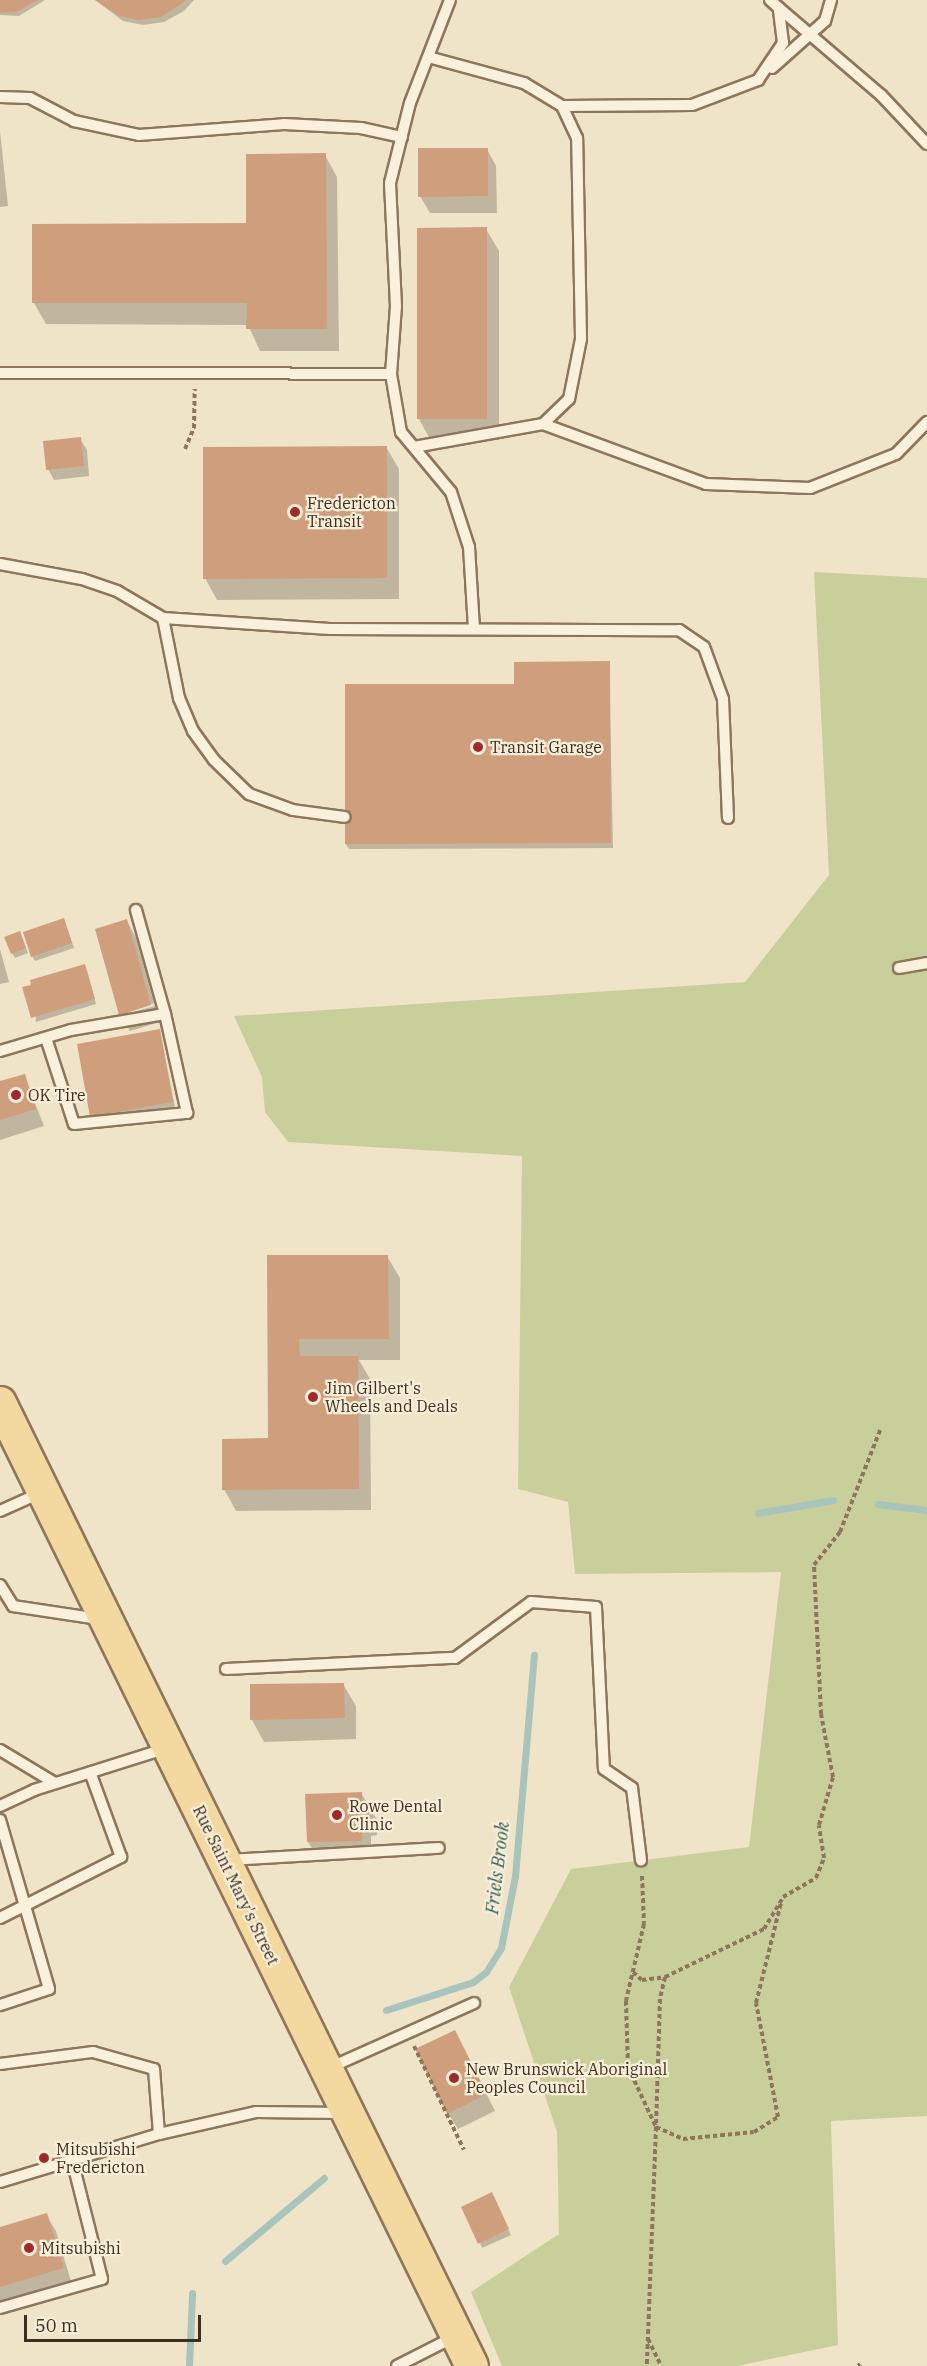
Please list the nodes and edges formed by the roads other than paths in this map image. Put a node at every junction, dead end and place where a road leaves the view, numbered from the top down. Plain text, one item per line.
1 (450, 0) edge
2 (770, 0) edge
3 (831, 0) edge
4 (779, 8) junction
5 (809, 34) junction
6 (428, 57) junction
7 (758, 80) junction
8 (0, 97) edge
9 (562, 106) junction
10 (402, 137) junction
11 (927, 144) edge
12 (0, 373) edge
13 (391, 374) junction
14 (927, 422) edge
15 (543, 424) junction
16 (414, 447) junction
17 (0, 564) edge
18 (163, 618) junction
19 (474, 628) junction
20 (345, 817) dead end
21 (728, 818) dead end
22 (136, 910) dead end
23 (927, 963) edge
24 (899, 968) dead end
25 (165, 1014) junction
26 (46, 1038) junction
27 (0, 1051) edge
28 (0, 1403) edge
29 (43, 1492) junction
30 (0, 1511) edge
31 (0, 1585) edge
32 (109, 1620) junction
33 (226, 1669) dead end
34 (170, 1747) junction
35 (0, 1750) edge
36 (90, 1772) junction
37 (55, 1783) junction
38 (0, 1806) edge
39 (0, 1820) edge
40 (439, 1848) dead end
41 (223, 1860) junction
42 (641, 1860) road end
43 (25, 1905) junction
44 (0, 1918) edge
45 (474, 2003) dead end
46 (0, 2004) edge
47 (0, 2064) edge
48 (326, 2069) junction
49 (346, 2113) junction
50 (159, 2134) junction
51 (72, 2160) junction
52 (0, 2182) edge
53 (0, 2308) edge
54 (457, 2335) junction
55 (397, 2366) edge
56 (472, 2366) edge

1 - 6 lane
2 - 4 lane
3 - 5 lane
4 - 5 lane
4 - 7 lane
5 - 7 lane
5 - 11 lane
6 - 9 lane
6 - 10 lane
7 - 9 lane
8 - 10 lane
9 - 15 lane
10 - 13 lane
12 - 13 lane
13 - 16 lane
14 - 15 lane
15 - 16 lane
16 - 19 lane
17 - 18 lane
18 - 19 lane
18 - 20 lane
19 - 21 lane
22 - 25 lane
23 - 24 lane
25 - 26 lane
25 - 26 lane
26 - 27 lane
28 - 29 main road, Rue Saint Mary's Street
29 - 30 lane
29 - 32 main road, Rue Saint Mary's Street
31 - 32 lane
32 - 34 main road, Rue Saint Mary's Street
33 - 42 lane
34 - 36 lane
34 - 41 main road, Rue Saint Mary's Street
35 - 37 lane
36 - 37 lane
36 - 43 lane
37 - 38 lane
39 - 43 lane
40 - 41 lane
41 - 48 main road, Rue Saint Mary's Street
43 - 44 lane
43 - 46 lane
45 - 48 lane
47 - 50 lane
48 - 49 main road, Rue Saint Mary's Street
49 - 50 lane
49 - 54 main road, Rue Saint Mary's Street
50 - 51 lane
51 - 52 lane
51 - 53 lane
54 - 55 lane
54 - 56 main road, Rue Saint Mary's Street

